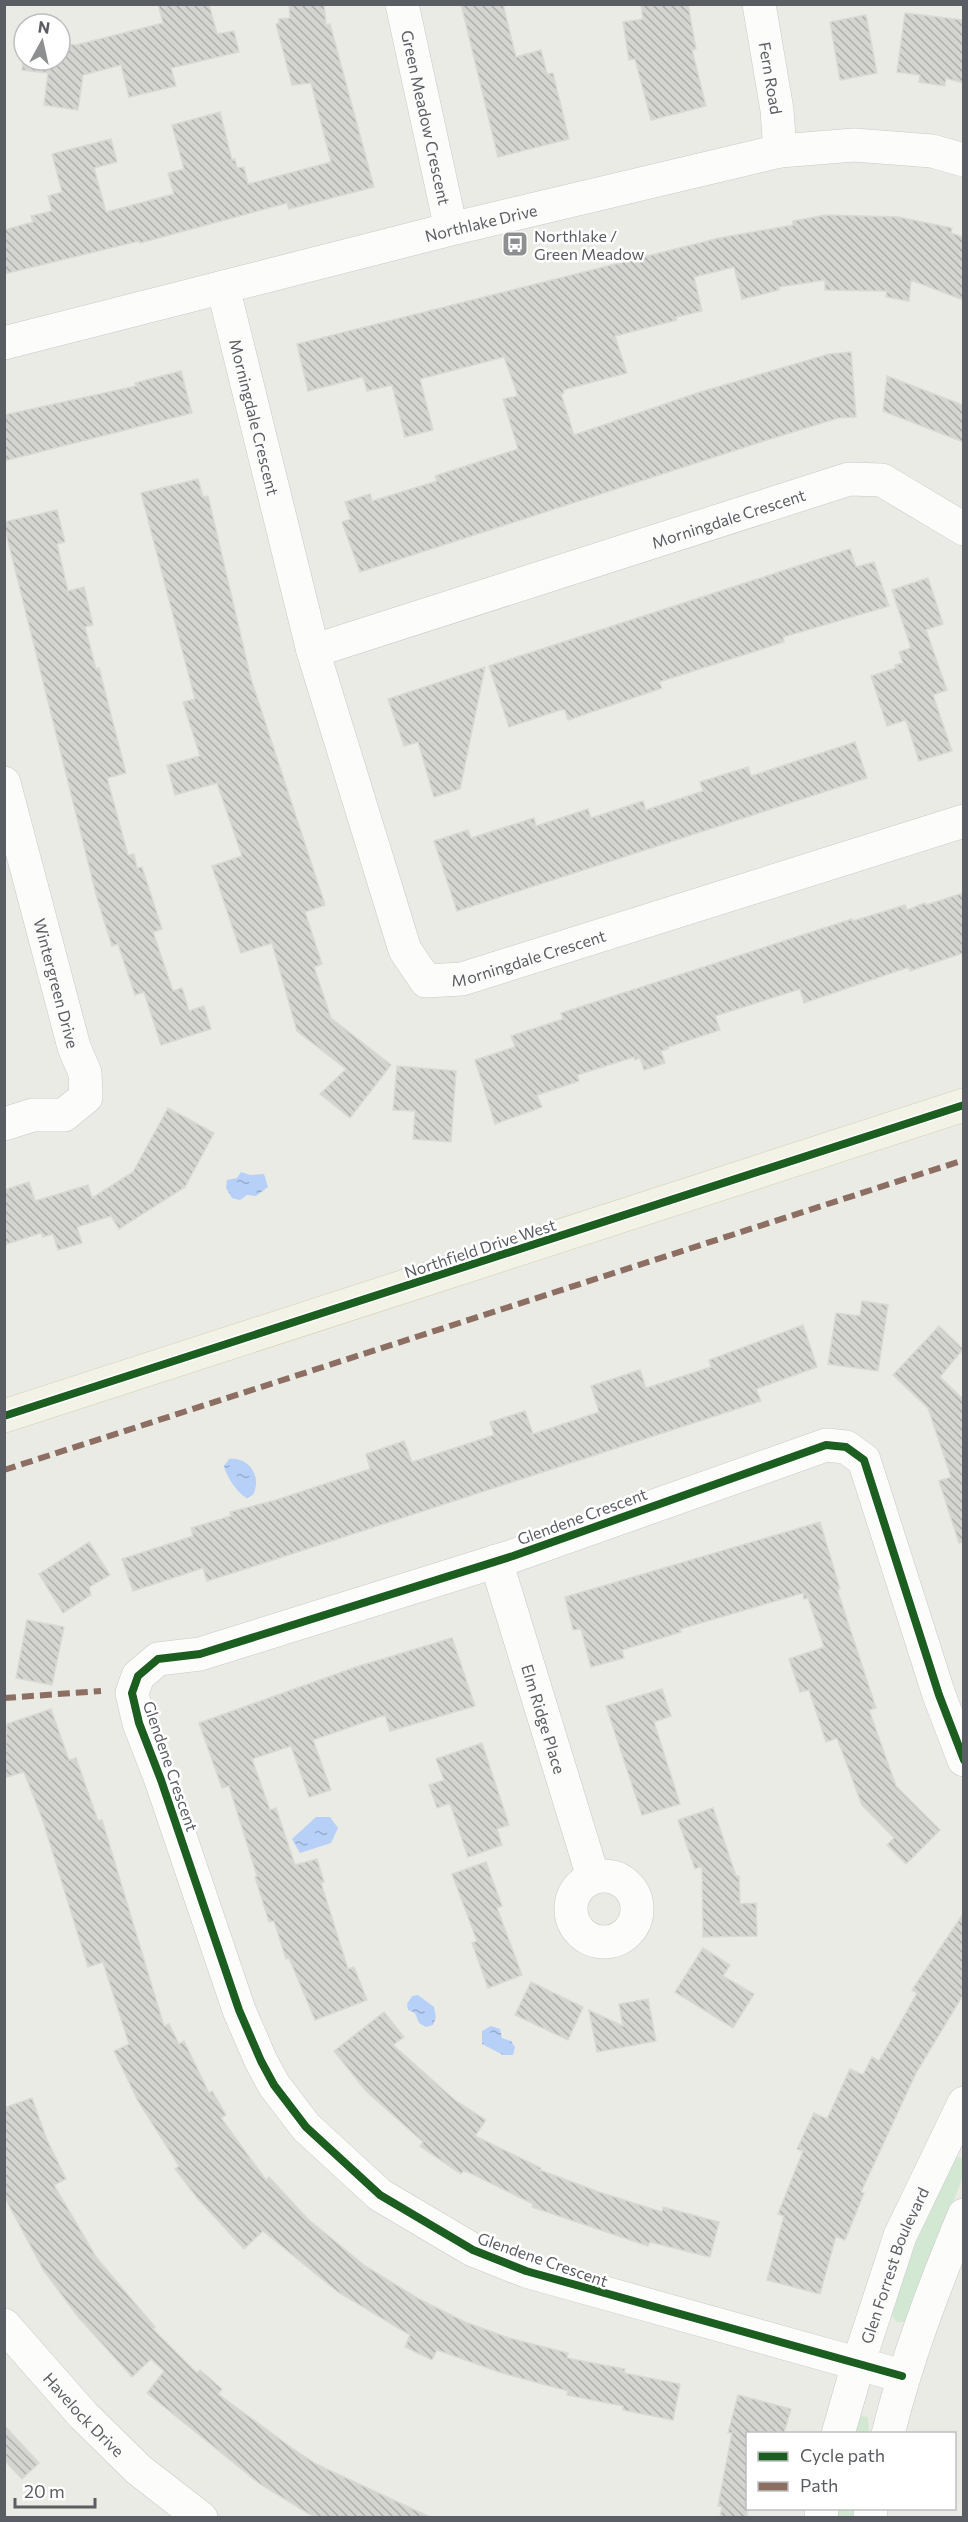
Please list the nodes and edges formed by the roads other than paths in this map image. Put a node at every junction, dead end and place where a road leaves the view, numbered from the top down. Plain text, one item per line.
1 (402, 4) edge
2 (759, 4) edge
3 (780, 151) junction
4 (963, 160) edge
5 (451, 229) junction
6 (223, 287) junction
7 (4, 344) edge
8 (963, 529) edge
9 (314, 651) junction
10 (4, 783) edge
11 (963, 821) edge
12 (963, 1105) edge
13 (4, 1124) edge
14 (4, 1416) edge
15 (496, 1561) junction
16 (963, 1760) edge
17 (593, 1877) dead end
18 (963, 2103) edge
19 (963, 2215) edge
20 (6, 2330) edge
21 (858, 2361) junction
22 (902, 2376) junction
23 (838, 2432) edge
24 (888, 2432) edge
25 (201, 2517) edge

1 - 5 street, Green Meadow Crescent
2 - 3 street, Fern Road
3 - 4 street, Northlake Drive
3 - 5 street, Northlake Drive
5 - 6 street, Northlake Drive
6 - 7 street, Northlake Drive
6 - 9 street, Morningdale Crescent
8 - 9 street, Morningdale Crescent
9 - 11 street, Morningdale Crescent
10 - 13 street, Wintergreen Drive
12 - 14 main road, Northfield Drive West
15 - 16 street, Glendene Crescent
15 - 17 street, Elm Ridge Place
15 - 21 street, Glendene Crescent
18 - 21 street, Glen Forrest Boulevard
19 - 22 street
20 - 25 street, Havelock Drive
21 - 22 street, Glendene Crescent
21 - 23 street, Glen Forrest Boulevard
22 - 24 street

